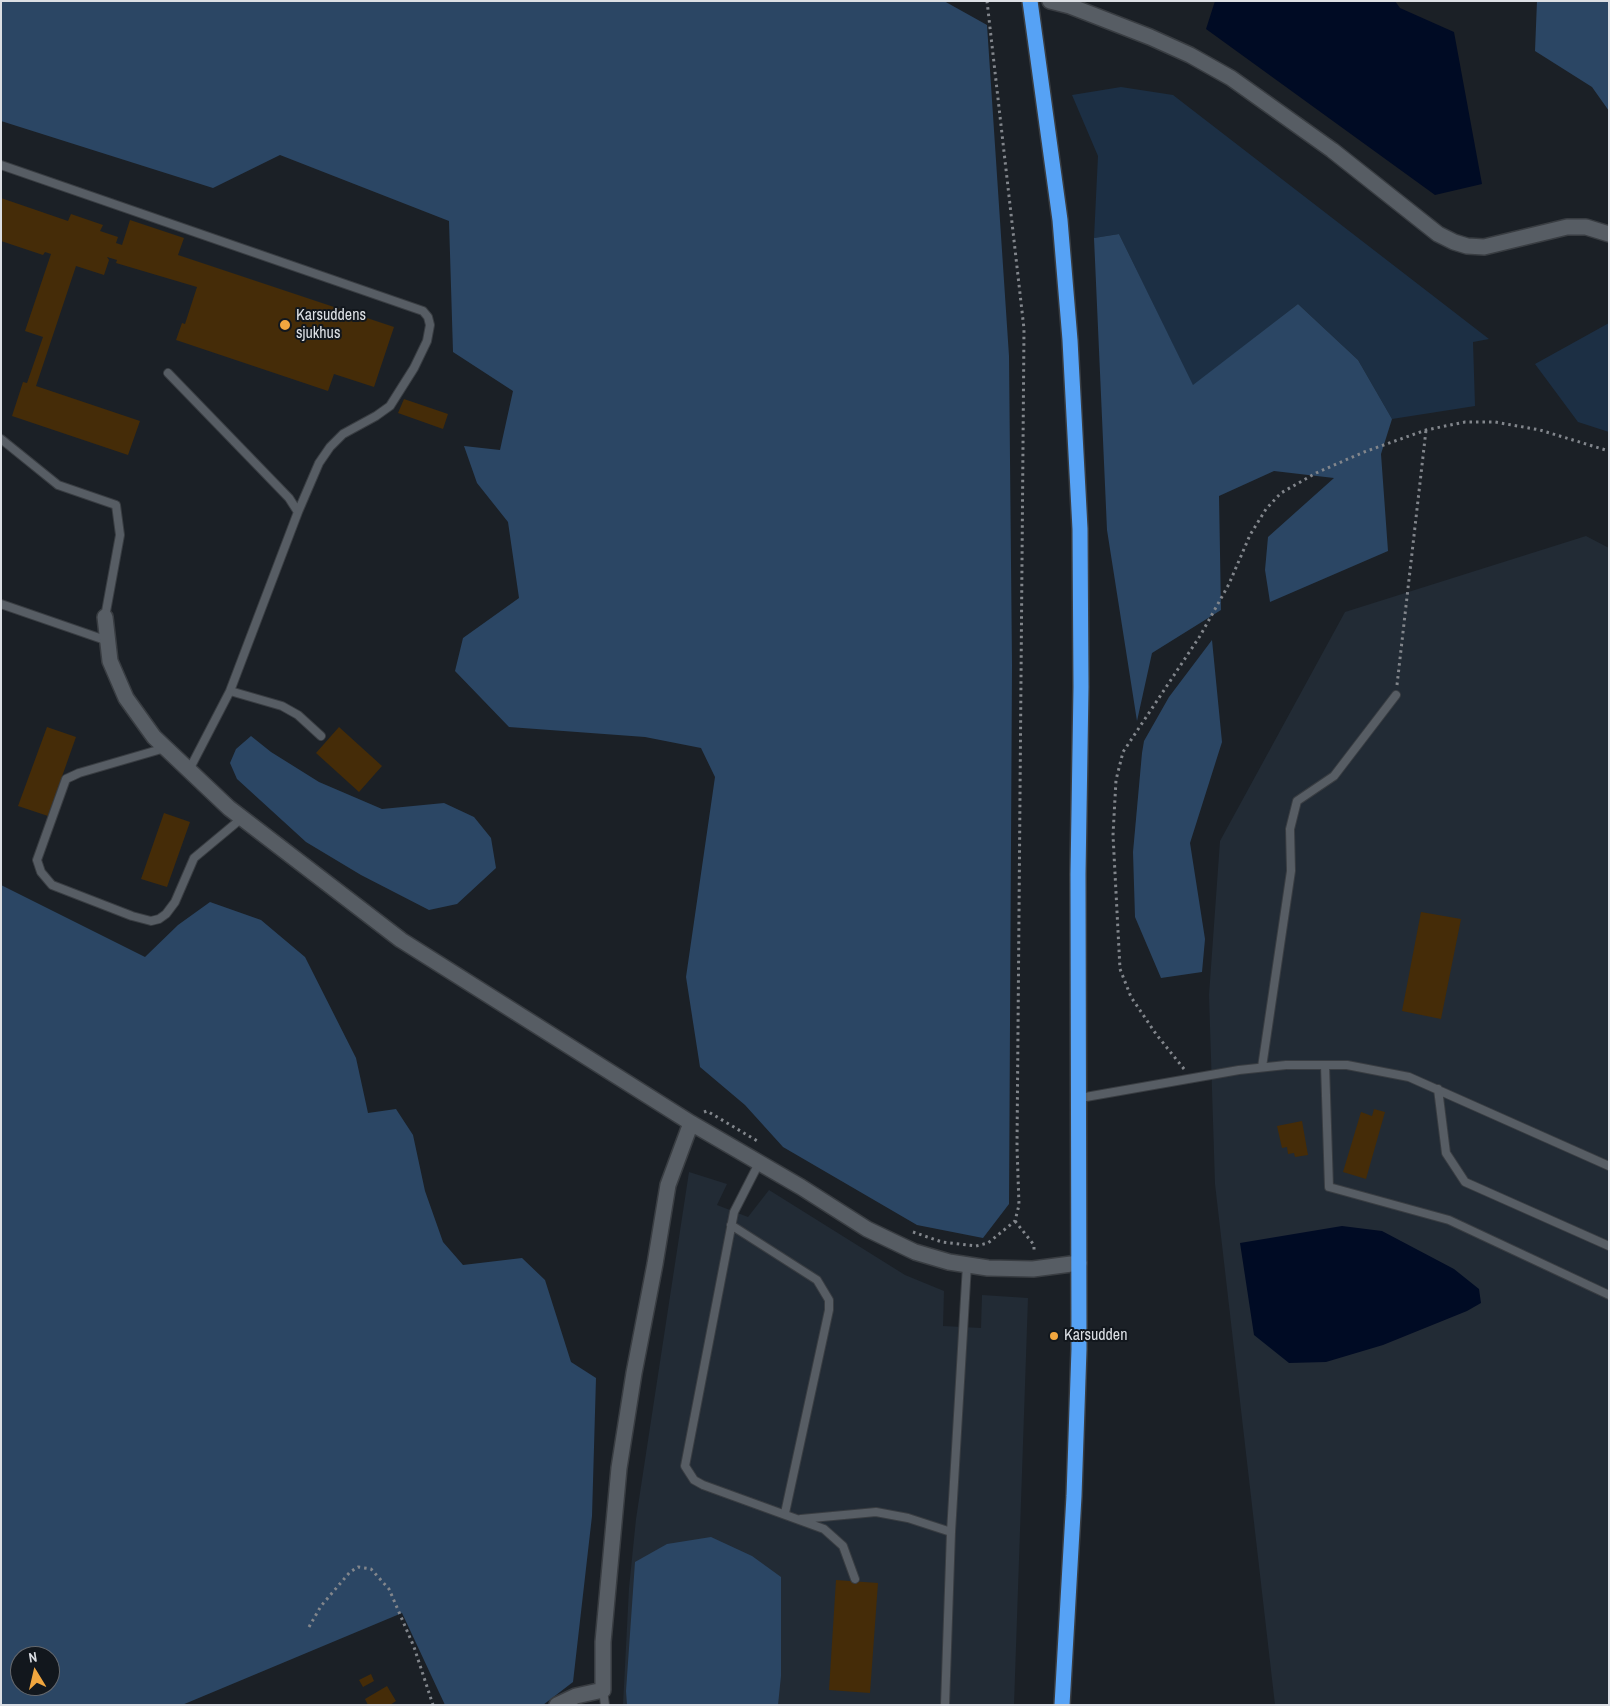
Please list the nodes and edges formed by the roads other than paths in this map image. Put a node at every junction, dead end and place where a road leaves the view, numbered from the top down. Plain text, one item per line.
1 (1030, 1) edge
2 (1050, 1) edge
3 (1, 165) edge
4 (1609, 234) edge
5 (168, 373) dead end
6 (1, 439) edge
7 (298, 512) junction
8 (1, 604) edge
9 (105, 617) joint
10 (108, 642) junction
11 (230, 691) junction
12 (1396, 695) road end
13 (321, 736) dead end
14 (165, 748) junction
15 (188, 772) junction
16 (242, 818) junction
17 (1325, 1065) junction
18 (1262, 1067) junction
19 (1438, 1089) junction
20 (1080, 1098) junction
21 (691, 1123) junction
22 (759, 1163) junction
23 (1609, 1166) edge
24 (731, 1225) junction
25 (1609, 1246) edge
26 (1079, 1263) junction
27 (967, 1265) junction
28 (1609, 1295) edge
29 (785, 1513) junction
30 (800, 1519) junction
31 (951, 1532) junction
32 (855, 1579) dead end
33 (604, 1697) edge
34 (557, 1705) edge
35 (945, 1705) edge
36 (1062, 1705) edge

1 - 20 highway
2 - 4 street
3 - 7 lane
5 - 7 lane
6 - 9 lane
7 - 11 lane
8 - 10 lane
9 - 10 street
10 - 14 street
11 - 13 lane
11 - 15 lane
12 - 18 lane
14 - 15 street
14 - 16 lane
15 - 16 street
16 - 21 street
17 - 18 lane
17 - 19 lane
17 - 28 lane
18 - 20 lane
19 - 23 lane
19 - 25 lane
20 - 26 highway
21 - 22 street
21 - 33 street
22 - 24 lane
22 - 27 street
24 - 29 lane
24 - 29 lane
26 - 27 street
26 - 36 highway
27 - 31 lane
29 - 30 lane
30 - 31 lane
30 - 32 lane
31 - 35 lane
33 - 34 street

